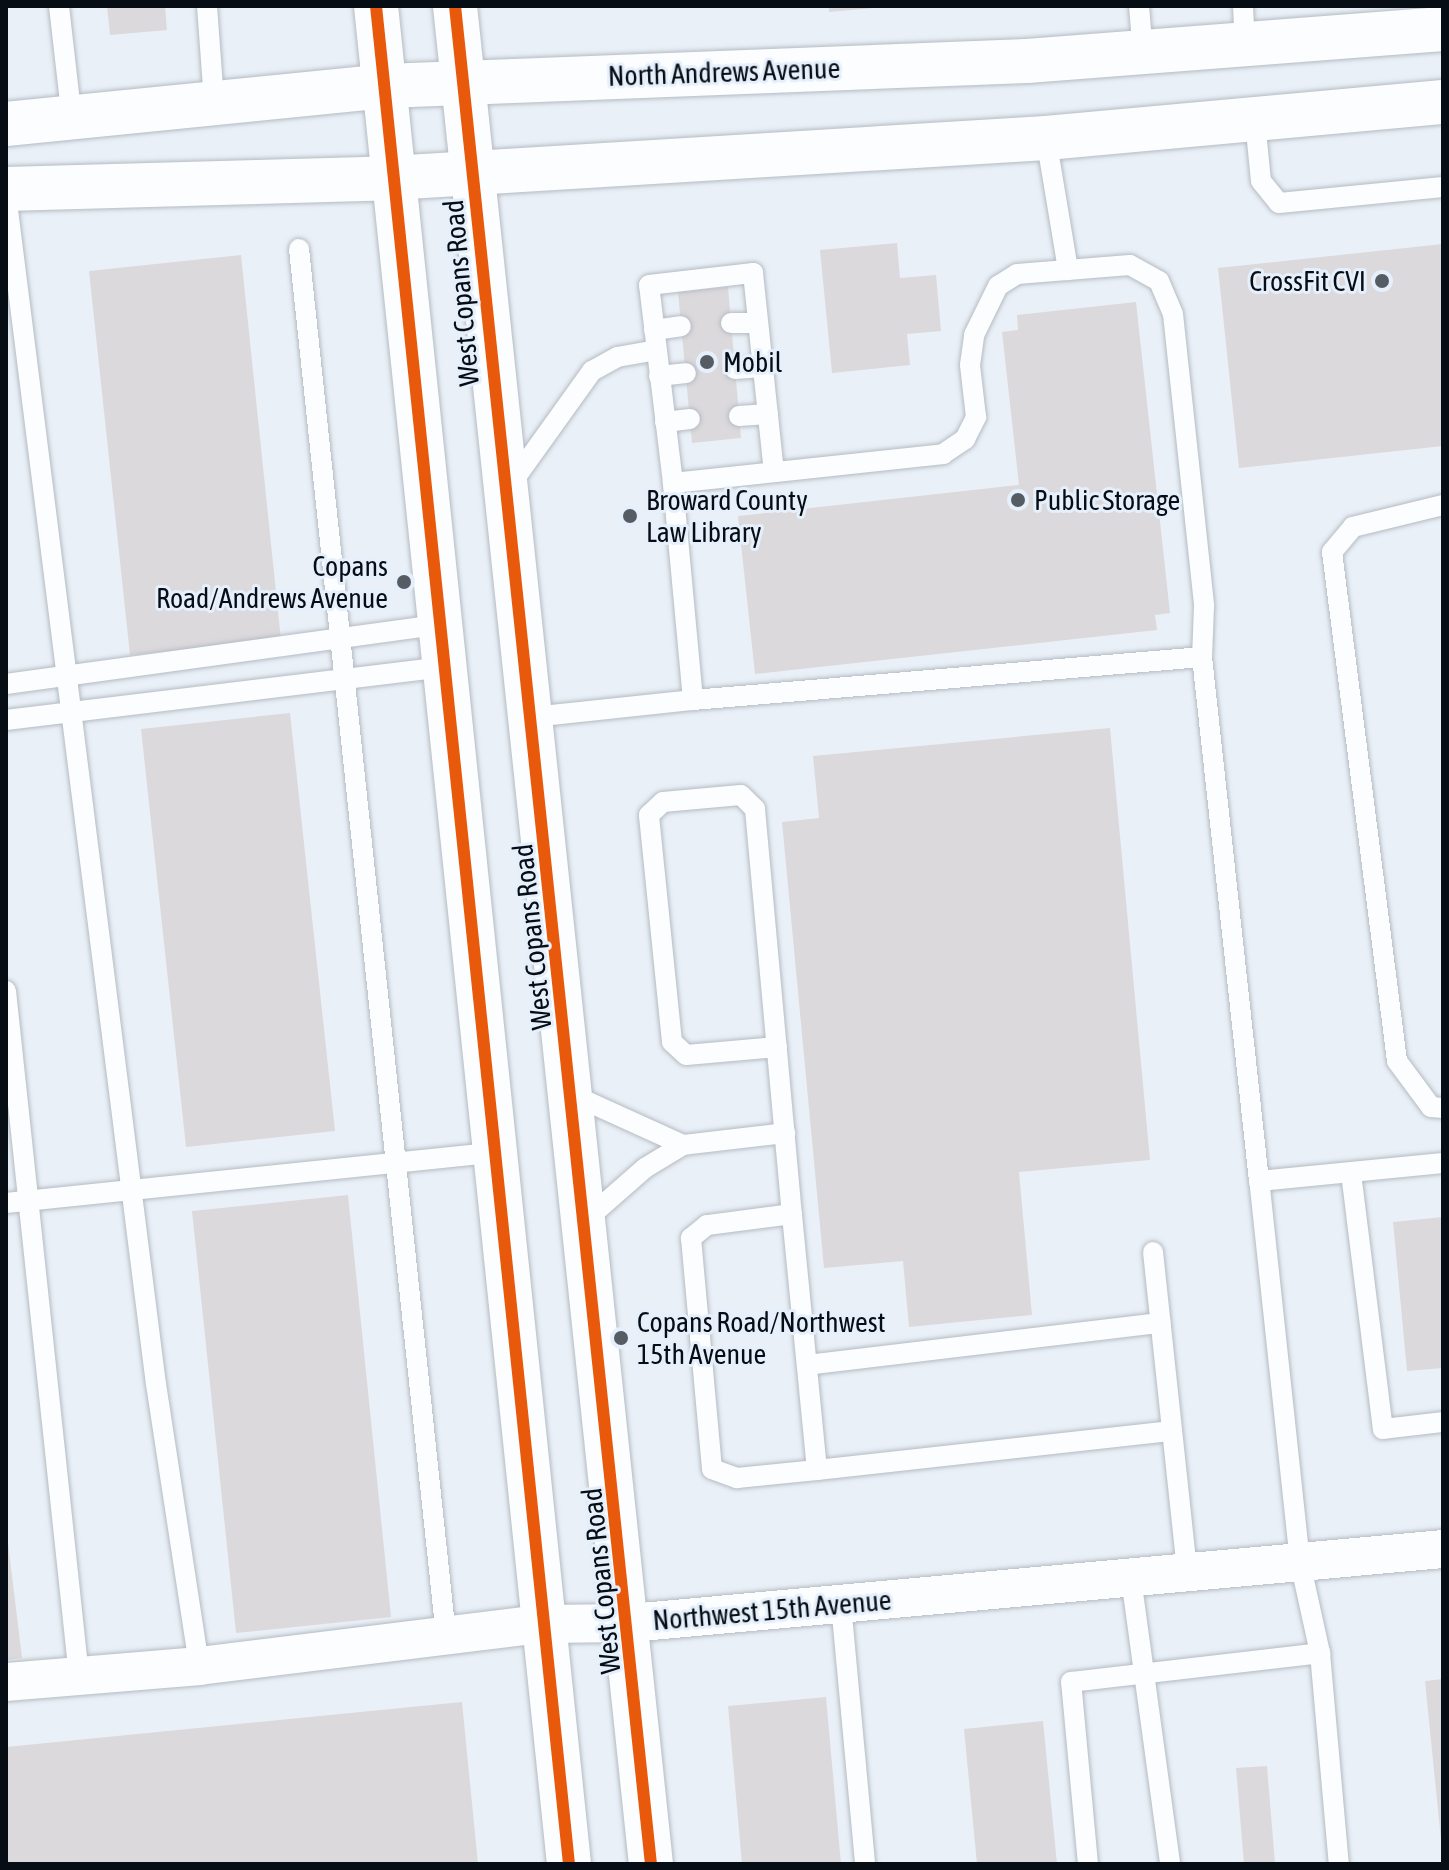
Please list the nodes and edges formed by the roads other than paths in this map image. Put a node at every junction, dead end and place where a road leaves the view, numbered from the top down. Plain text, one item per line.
1 (59, 6) edge
2 (207, 6) edge
3 (376, 6) edge
4 (455, 6) edge
5 (1139, 6) edge
6 (1378, 21) edge
7 (1244, 26) edge
8 (1443, 29) edge
9 (1143, 54) junction
10 (462, 81) junction
11 (385, 86) junction
12 (214, 101) junction
13 (1443, 102) edge
14 (72, 120) junction
15 (1255, 121) junction
16 (6, 124) edge
17 (1046, 138) junction
18 (474, 172) junction
19 (391, 178) junction
20 (1443, 187) edge
21 (6, 192) edge
22 (299, 249) dead end
23 (1068, 270) junction
24 (731, 323) dead end
25 (758, 323) junction
26 (681, 326) dead end
27 (655, 340) junction
28 (763, 367) junction
29 (735, 369) dead end
30 (686, 373) dead end
31 (659, 376) junction
32 (768, 414) junction
33 (739, 416) dead end
34 (690, 419) dead end
35 (665, 422) junction
36 (774, 472) junction
37 (673, 483) junction
38 (505, 494) junction
39 (1443, 505) edge
40 (343, 639) junction
41 (441, 646) junction
42 (1202, 657) junction
43 (348, 677) junction
44 (70, 678) junction
45 (6, 684) edge
46 (693, 700) junction
47 (74, 712) junction
48 (533, 717) junction
49 (6, 720) edge
50 (6, 991) edge
51 (777, 1047) junction
52 (573, 1095) junction
53 (1443, 1108) edge
54 (785, 1133) junction
55 (683, 1145) junction
56 (494, 1153) junction
57 (396, 1159) junction
58 (1443, 1163) edge
59 (1351, 1173) junction
60 (1259, 1181) junction
61 (132, 1191) junction
62 (29, 1201) junction
63 (6, 1203) edge
64 (792, 1214) junction
65 (587, 1219) junction
66 (1153, 1252) dead end
67 (1161, 1323) junction
68 (807, 1365) junction
69 (1443, 1422) edge
70 (1172, 1431) junction
71 (817, 1470) junction
72 (1443, 1549) edge
73 (1300, 1562) junction
74 (1187, 1572) junction
75 (1131, 1578) junction
76 (841, 1604) junction
77 (630, 1623) junction
78 (543, 1624) junction
79 (446, 1636) junction
80 (1320, 1653) junction
81 (199, 1666) junction
82 (1145, 1673) junction
83 (79, 1676) junction
84 (6, 1682) edge
85 (569, 1864) edge
86 (651, 1864) edge
87 (865, 1864) edge
88 (1088, 1864) edge
89 (1170, 1864) edge
90 (1339, 1864) edge

1 - 14 lane
2 - 12 lane
3 - 11 main road, West Copans Road
4 - 10 main road, West Copans Road
5 - 9 lane
6 - 7 main road, North Andrews Avenue
6 - 8 main road, North Andrews Avenue
7 - 9 main road, North Andrews Avenue
9 - 10 main road, North Andrews Avenue
10 - 11 main road, North Andrews Avenue
10 - 18 main road, West Copans Road
11 - 12 main road, North Andrews Avenue
11 - 19 main road, West Copans Road
12 - 14 main road, North Andrews Avenue
13 - 15 main road
14 - 16 main road, North Andrews Avenue
15 - 17 main road
15 - 20 lane
17 - 18 main road
17 - 23 lane
18 - 19 main road
18 - 38 main road, West Copans Road
19 - 21 main road
19 - 41 main road, West Copans Road
21 - 44 lane
22 - 40 lane
23 - 36 lane
23 - 42 lane
24 - 25 lane
25 - 27 lane
25 - 28 lane
26 - 27 lane
27 - 31 lane
27 - 38 lane
28 - 29 lane
28 - 32 lane
30 - 31 lane
31 - 35 lane
32 - 33 lane
32 - 36 lane
34 - 35 lane
35 - 37 lane
36 - 37 lane
37 - 46 lane
38 - 48 main road, West Copans Road
39 - 53 lane
40 - 41 lane
40 - 43 lane
40 - 44 lane
41 - 43 lane
41 - 56 main road, West Copans Road
42 - 46 lane
42 - 60 lane
43 - 47 lane
43 - 57 lane
44 - 45 lane
44 - 47 lane
46 - 48 lane
47 - 49 lane
47 - 61 lane
48 - 52 main road, West Copans Road
50 - 62 lane
51 - 51 lane
51 - 54 lane
52 - 55 lane
52 - 65 main road, West Copans Road
54 - 55 lane
54 - 64 lane
55 - 65 lane
56 - 57 lane
56 - 78 main road, West Copans Road
57 - 61 lane
57 - 79 lane
58 - 59 lane
59 - 60 lane
59 - 69 lane
60 - 73 lane
61 - 62 lane
61 - 81 lane
62 - 63 lane
62 - 83 lane
64 - 68 lane
64 - 71 lane
65 - 77 main road, West Copans Road
66 - 67 lane
67 - 68 lane
67 - 70 lane
68 - 71 lane
70 - 71 lane
70 - 74 lane
72 - 73 street, Northwest 15th Avenue
73 - 74 street, Northwest 15th Avenue
73 - 80 lane
74 - 75 street, Northwest 15th Avenue
75 - 76 street, Northwest 15th Avenue
75 - 82 lane
76 - 77 street, Northwest 15th Avenue
76 - 87 lane
77 - 78 street, Northwest 15th Avenue
77 - 86 main road, West Copans Road
78 - 79 street, Northwest 15th Avenue
78 - 85 main road, West Copans Road
79 - 81 street, Northwest 15th Avenue
80 - 82 lane
80 - 90 lane
81 - 83 street, Northwest 15th Avenue
82 - 88 lane
82 - 89 lane
83 - 84 street, Northwest 15th Avenue

